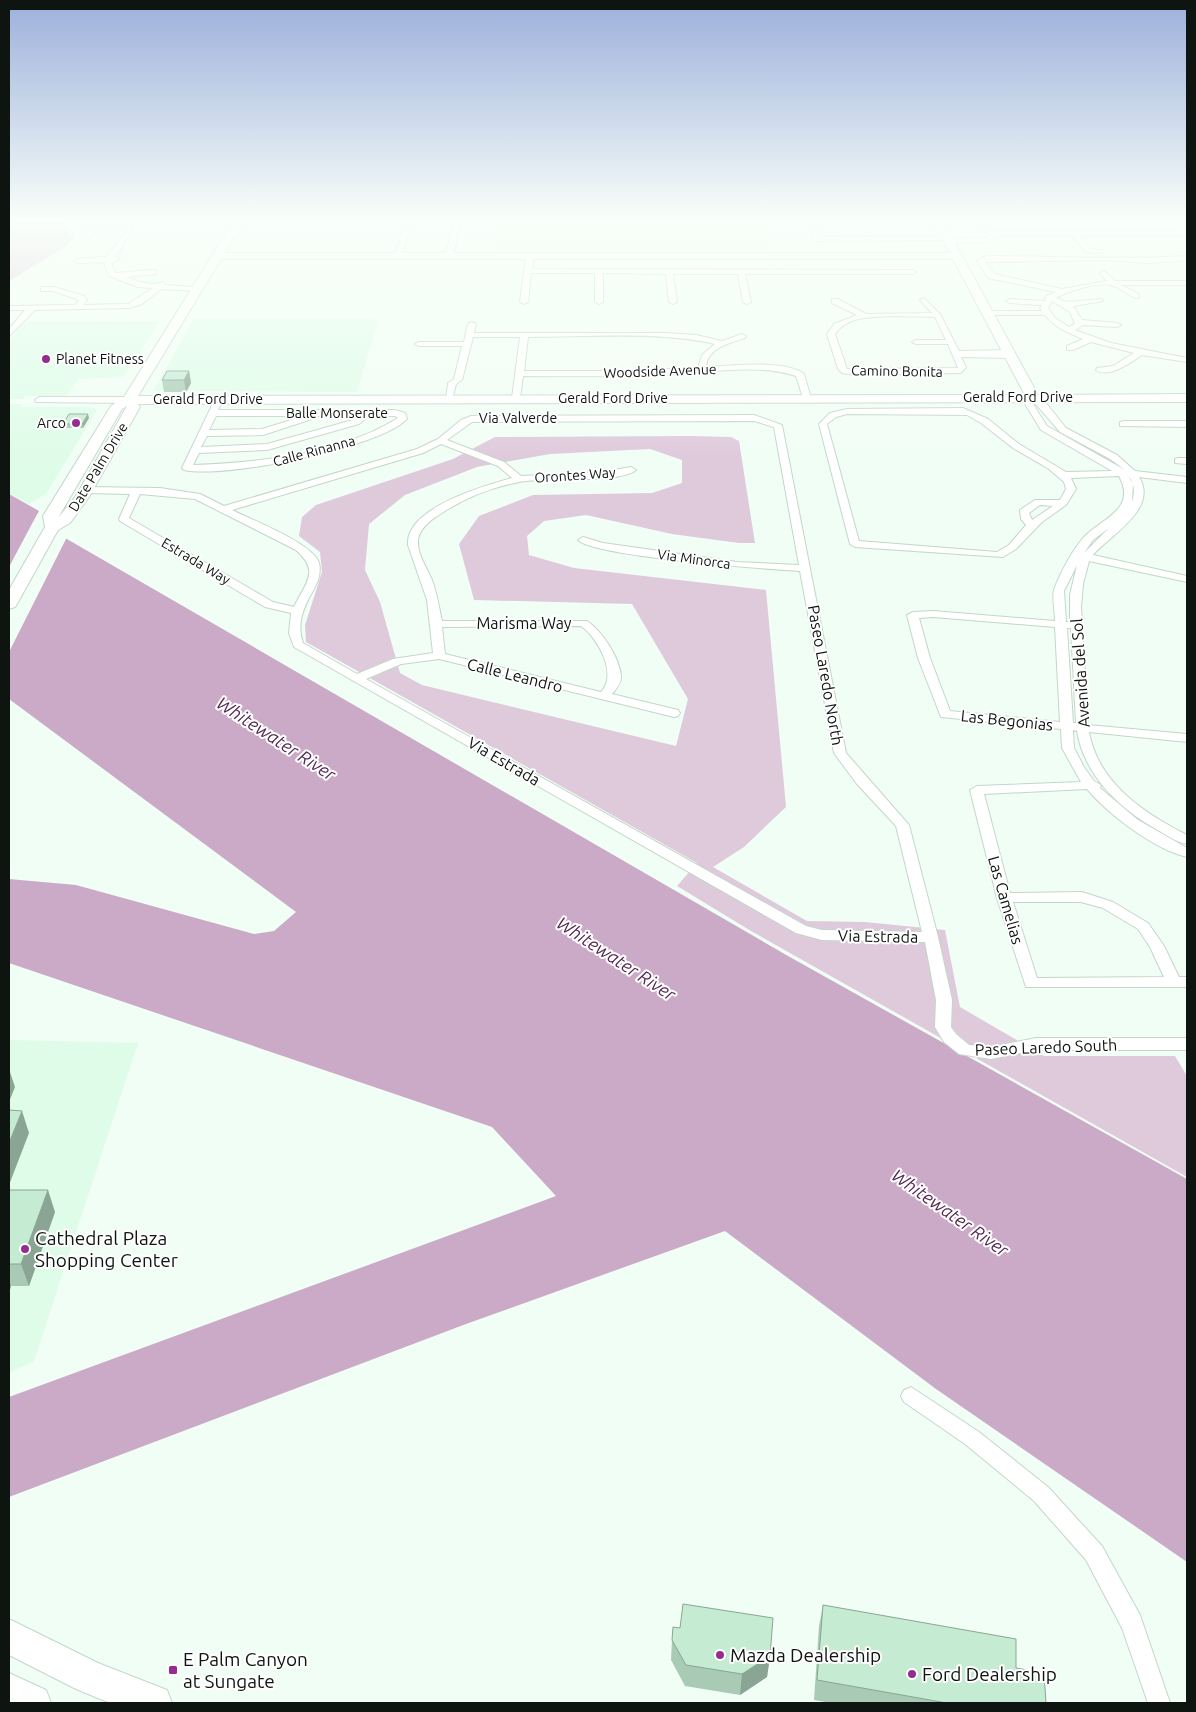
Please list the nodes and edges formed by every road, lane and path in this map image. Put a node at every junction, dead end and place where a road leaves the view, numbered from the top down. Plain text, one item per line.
1 (82, 299) edge
2 (143, 299) edge
3 (189, 299) edge
4 (524, 299) edge
5 (599, 299) edge
6 (673, 299) edge
7 (747, 299) edge
8 (981, 299) edge
9 (835, 300) dead end
10 (924, 300) dead end
11 (1047, 300) junction
12 (1010, 301) dead end
13 (1099, 301) dead end
14 (524, 302) dead end
15 (599, 302) dead end
16 (673, 302) dead end
17 (748, 302) dead end
18 (1067, 304) junction
19 (9, 308) edge
20 (34, 308) junction
21 (77, 308) junction
22 (9, 313) edge
23 (988, 313) junction
24 (1046, 313) junction
25 (937, 314) junction
26 (23, 316) junction
27 (864, 316) junction
28 (1079, 322) junction
29 (472, 324) dead end
30 (1117, 325) dead end
31 (1068, 330) junction
32 (9, 334) edge
33 (470, 335) junction
34 (524, 335) junction
35 (742, 336) dead end
36 (1091, 339) junction
37 (916, 342) dead end
38 (950, 342) junction
39 (722, 343) junction
40 (419, 344) dead end
41 (468, 344) junction
42 (1070, 348) dead end
43 (1140, 353) junction
44 (956, 354) junction
45 (1011, 354) junction
46 (1187, 360) edge
47 (702, 370) junction
48 (1100, 370) dead end
49 (519, 373) junction
50 (1033, 397) junction
51 (454, 398) junction
52 (516, 398) junction
53 (807, 398) junction
54 (1187, 398) edge
55 (219, 399) junction
56 (39, 400) dead end
57 (129, 400) junction
58 (212, 413) junction
59 (318, 413) junction
60 (368, 413) junction
61 (402, 415) joint
62 (769, 422) joint
63 (1123, 424) dead end
64 (1187, 424) edge
65 (202, 433) junction
66 (441, 441) junction
67 (195, 450) junction
68 (79, 469) junction
69 (631, 470) dead end
70 (1129, 477) junction
71 (1066, 478) junction
72 (520, 479) junction
73 (1187, 480) edge
74 (1187, 487) edge
75 (84, 494) junction
76 (135, 494) junction
77 (1063, 503) junction
78 (225, 509) junction
79 (1032, 526) junction
80 (52, 527) junction
81 (583, 540) dead end
82 (1081, 556) junction
83 (806, 568) junction
84 (1187, 579) edge
85 (9, 604) edge
86 (298, 611) junction
87 (437, 624) junction
88 (1061, 625) junction
89 (1076, 626) junction
90 (439, 656) junction
91 (358, 678) junction
92 (604, 696) junction
93 (674, 713) dead end
94 (1066, 726) junction
95 (1083, 728) junction
96 (1187, 738) edge
97 (1106, 783) junction
98 (1088, 785) junction
99 (1187, 840) edge
100 (1187, 853) edge
101 (1004, 898) junction
102 (931, 938) junction
103 (1180, 981) edge
104 (1187, 1044) edge
105 (965, 1050) joint
106 (911, 1396) dead end
107 (9, 1636) edge
108 (9, 1691) edge
109 (33, 1703) edge
110 (154, 1703) edge
111 (1158, 1703) edge

1 - 21 street
2 - 21 street
3 - 57 main road, Date Palm Drive
4 - 14 street
5 - 15 street
6 - 16 street
7 - 17 street
8 - 23 main road
9 - 27 street
10 - 25 street
11 - 12 street
11 - 18 street
11 - 24 street
13 - 18 street
18 - 28 street
19 - 20 street
20 - 21 street
20 - 26 street
22 - 26 street
23 - 24 street
23 - 45 main road
24 - 31 street
25 - 27 street
25 - 38 street
26 - 32 street
27 - 44 street, Camino Bonita
28 - 30 street
28 - 31 street
29 - 33 street
31 - 36 street
33 - 34 street
33 - 41 street
34 - 39 street
34 - 49 street
35 - 39 street
36 - 42 street
36 - 43 street
37 - 38 street
38 - 44 street
39 - 47 street
40 - 41 street
41 - 51 street
43 - 46 street
43 - 48 street
44 - 45 street
45 - 50 main road
47 - 49 street, Woodside Avenue
47 - 53 street, Woodside Avenue
49 - 52 street
50 - 53 main road, Gerald Ford Drive
50 - 54 main road, Gerald Ford Drive
50 - 70 street
51 - 52 main road, Gerald Ford Drive
51 - 55 main road, Gerald Ford Drive
52 - 53 main road, Gerald Ford Drive
55 - 57 main road, Gerald Ford Drive
55 - 58 street
56 - 57 street, Gerald Ford Drive
57 - 68 main road, Date Palm Drive
57 - 75 main road, Date Palm Drive
58 - 59 street, Balle Monserate
58 - 65 street
59 - 60 street, Balle Monserate
59 - 65 street
60 - 61 street, Balle Monserate
60 - 67 street
61 - 67 street, Calle Rinanna
62 - 66 street, Via Valverde
62 - 83 street, Paseo Laredo North
63 - 64 street
65 - 67 street
66 - 72 street
66 - 78 street, Via Valverde
68 - 75 main road
68 - 80 main road, Date Palm Drive
69 - 72 street, Orontes Way
70 - 71 street
70 - 73 street
70 - 74 street
70 - 82 street, Avenida del Sol
71 - 77 street
71 - 79 street
72 - 87 street
75 - 76 street, Via Estrada
75 - 80 main road, Date Palm Drive
76 - 78 street, Via Estrada
76 - 86 street, Estrada Way
77 - 79 street
77 - 79 street
78 - 86 street, Via Estrada
80 - 85 main road, Date Palm Drive
81 - 83 street, Via Minorca
82 - 84 street
82 - 88 street, Avenida del Sol
82 - 89 street, Avenida del Sol
83 - 102 street, Paseo Laredo North
86 - 91 street, Via Estrada
87 - 90 street
87 - 92 street, Marisma Way
88 - 89 street, Las Begonias
88 - 94 street, Avenida del Sol
88 - 94 street, Las Begonias
89 - 95 street, Avenida del Sol
90 - 91 street, Calle Leandro
90 - 92 street, Calle Leandro
91 - 102 street, Via Estrada
92 - 93 street, Calle Leandro
94 - 95 street, Las Begonias
94 - 98 street, Avenida del Sol
95 - 96 street, Las Begonias
95 - 97 street, Avenida del Sol
97 - 98 street, Las Camelias
97 - 99 street, Avenida del Sol
98 - 100 street, Avenida del Sol
98 - 101 street, Las Camelias
101 - 103 street
101 - 103 street, Las Camelias
102 - 105 street, Paseo Laredo North
104 - 105 street, Paseo Laredo South
106 - 111 street
107 - 110 main road
108 - 109 main road

